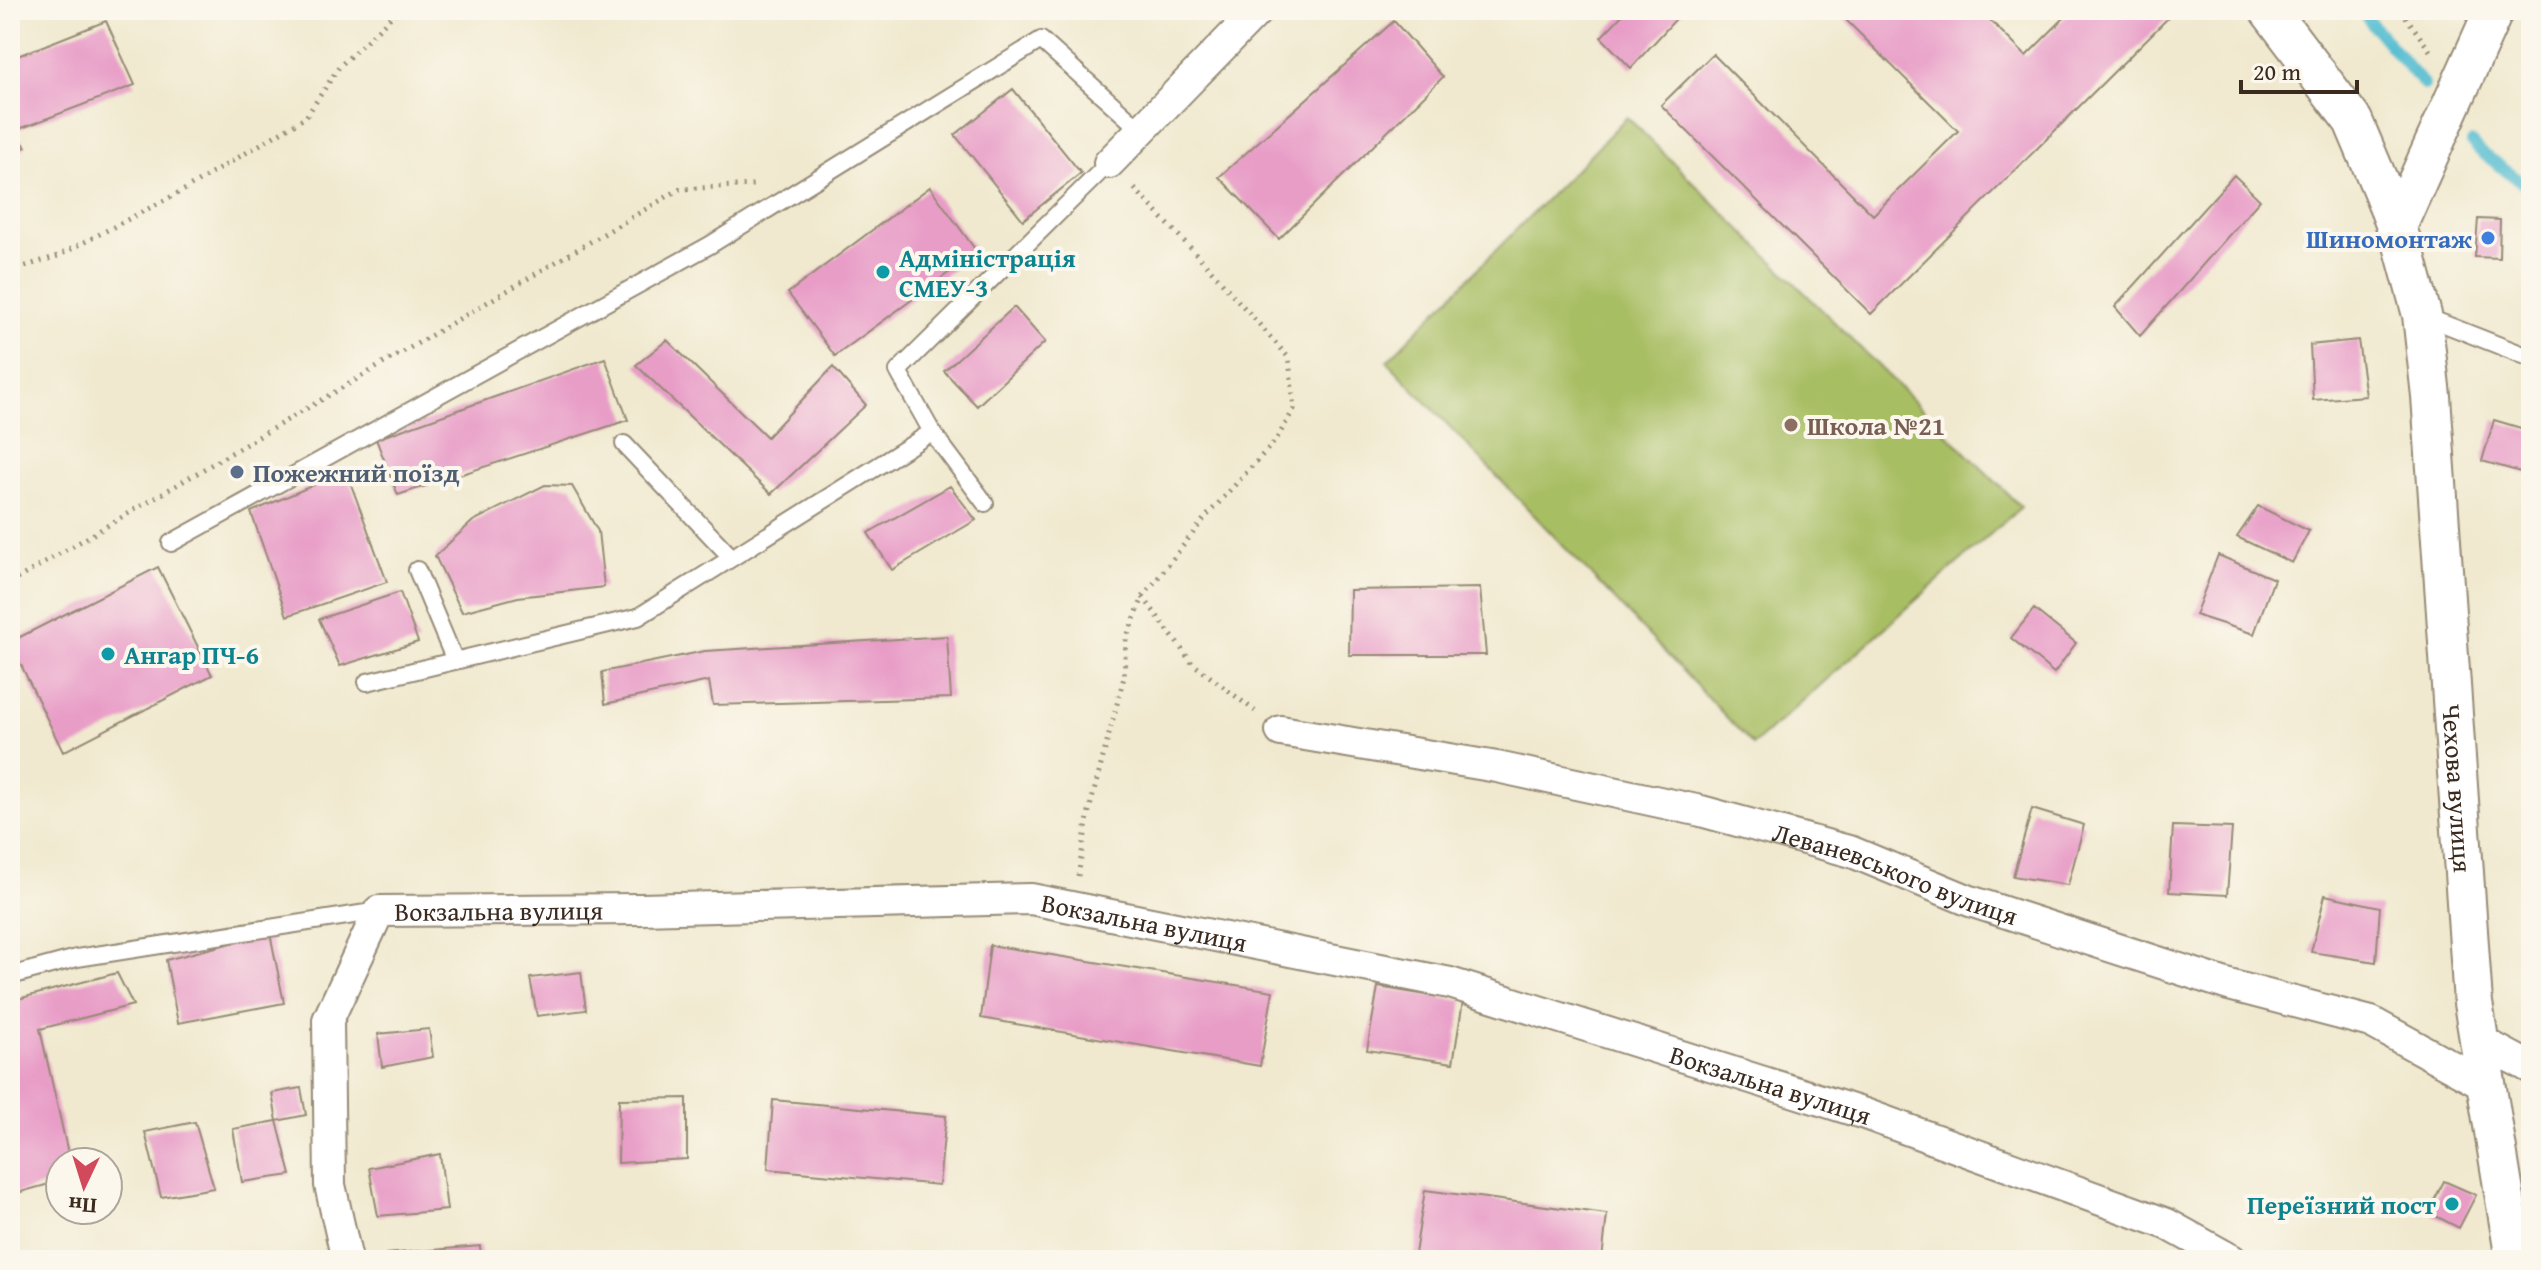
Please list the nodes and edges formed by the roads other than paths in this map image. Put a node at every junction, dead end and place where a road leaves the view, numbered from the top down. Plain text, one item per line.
1 (1258, 10) edge
2 (2269, 10) edge
3 (2494, 10) edge
4 (1141, 130) junction
5 (1109, 163) joint
6 (2396, 229) junction
7 (2422, 315) junction
8 (2531, 358) edge
9 (932, 432) junction
10 (624, 444) dead end
11 (985, 503) dead end
12 (171, 543) dead end
13 (732, 558) junction
14 (417, 570) dead end
15 (455, 661) junction
16 (367, 682) dead end
17 (1281, 731) road end
18 (379, 911) junction
19 (10, 976) edge
20 (2479, 1040) junction
21 (2531, 1068) edge
22 (2486, 1085) junction
23 (347, 1260) edge
24 (2232, 1260) edge
25 (2515, 1260) edge

1 - 4 street
2 - 6 street, Чехова вулиця
3 - 6 street
4 - 5 street
4 - 12 lane
5 - 9 lane
6 - 7 street, Чехова вулиця
7 - 8 lane
7 - 20 street, Чехова вулиця
9 - 11 lane
9 - 13 lane
10 - 13 lane
13 - 15 lane
14 - 15 lane
15 - 16 lane
17 - 22 street, Леваневського вулиця
18 - 19 lane, Вокзальна вулиця
18 - 23 street
18 - 24 street, Вокзальна вулиця
20 - 21 street
20 - 22 street, Чехова вулиця
22 - 25 street, Чехова вулиця

